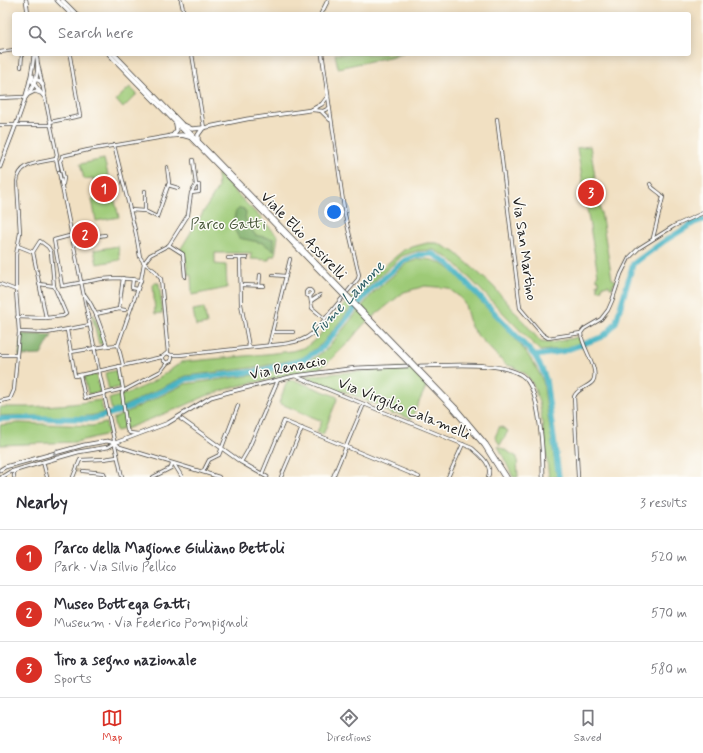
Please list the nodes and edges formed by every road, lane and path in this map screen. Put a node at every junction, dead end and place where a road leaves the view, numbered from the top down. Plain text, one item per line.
1 (57, 0) edge
2 (62, 0) edge
3 (181, 0) edge
4 (328, 0) edge
5 (27, 1) edge
6 (28, 12) edge
7 (69, 12) edge
8 (74, 12) edge
9 (184, 12) edge
10 (321, 12) edge
11 (12, 50) edge
12 (0, 52) edge
13 (22, 56) edge
14 (35, 56) edge
15 (36, 56) edge
16 (70, 56) dead end
17 (111, 56) edge
18 (116, 56) edge
19 (192, 56) edge
20 (322, 56) edge
21 (38, 61) junction
22 (21, 67) dead end
23 (33, 82) junction
24 (42, 85) junction
25 (29, 94) junction
26 (42, 94) junction
27 (328, 96) junction
28 (0, 98) edge
29 (25, 98) junction
30 (45, 98) junction
31 (329, 107) junction
32 (311, 110) junction
33 (321, 110) junction
34 (497, 119) dead end
35 (176, 122) junction
36 (331, 122) junction
37 (16, 124) junction
38 (50, 124) junction
39 (182, 124) junction
40 (0, 125) edge
41 (204, 128) junction
42 (170, 136) junction
43 (191, 138) junction
44 (198, 142) junction
45 (114, 145) junction
46 (57, 155) junction
47 (62, 156) junction
48 (58, 160) junction
49 (193, 160) dead end
50 (0, 167) edge
51 (167, 167) dead end
52 (230, 176) junction
53 (650, 184) dead end
54 (168, 185) junction
55 (196, 185) junction
56 (178, 188) dead end
57 (145, 191) dead end
58 (191, 193) junction
59 (130, 210) junction
60 (145, 211) junction
61 (703, 213) edge
62 (73, 235) junction
63 (105, 235) dead end
64 (653, 238) junction
65 (74, 240) junction
66 (168, 245) junction
67 (18, 246) junction
68 (33, 252) junction
69 (228, 258) dead end
70 (240, 258) junction
71 (247, 258) dead end
72 (290, 259) dead end
73 (144, 263) junction
74 (260, 275) dead end
75 (273, 275) dead end
76 (286, 276) junction
77 (186, 277) dead end
78 (123, 278) junction
79 (133, 280) junction
80 (142, 280) junction
81 (81, 283) junction
82 (0, 284) edge
83 (39, 284) junction
84 (241, 285) junction
85 (54, 286) junction
86 (259, 286) junction
87 (264, 286) dead end
88 (138, 289) junction
89 (16, 290) junction
90 (84, 294) junction
91 (320, 295) dead end
92 (310, 296) dead end
93 (311, 301) junction
94 (120, 309) junction
95 (125, 310) dead end
96 (96, 314) junction
97 (17, 317) junction
98 (46, 318) junction
99 (325, 319) junction
100 (90, 325) junction
101 (67, 330) junction
102 (18, 332) junction
103 (272, 332) junction
104 (293, 332) dead end
105 (581, 334) junction
106 (118, 345) junction
107 (269, 345) junction
108 (108, 346) junction
109 (249, 347) junction
110 (95, 348) junction
111 (71, 352) junction
112 (168, 354) junction
113 (180, 354) junction
114 (0, 355) edge
115 (16, 355) junction
116 (162, 357) junction
117 (172, 359) junction
118 (167, 363) junction
119 (123, 365) junction
120 (119, 366) junction
121 (408, 366) dead end
122 (420, 366) dead end
123 (99, 371) junction
124 (80, 375) junction
125 (294, 376) junction
126 (278, 380) junction
127 (105, 396) junction
128 (0, 401) edge
129 (364, 404) junction
130 (238, 406) dead end
131 (455, 409) junction
132 (179, 418) junction
133 (302, 428) junction
134 (140, 434) junction
135 (107, 441) junction
136 (115, 443) junction
137 (463, 444) junction
138 (108, 447) junction
139 (346, 447) junction
140 (116, 449) junction
141 (222, 449) junction
142 (117, 457) junction
143 (43, 462) junction
144 (241, 462) junction
145 (173, 464) junction
146 (0, 470) edge
147 (14, 471) junction
148 (82, 471) tunnel mouth
149 (203, 472) junction
150 (262, 475) junction
151 (211, 476) edge
152 (2, 477) edge
153 (14, 477) edge
154 (47, 477) edge
155 (73, 477) edge
156 (105, 477) edge
157 (122, 477) edge
158 (153, 477) edge
159 (182, 477) edge
160 (219, 477) edge
161 (267, 477) edge
162 (281, 477) edge
163 (333, 477) edge
164 (419, 477) edge
165 (448, 477) edge
166 (488, 477) edge
167 (504, 477) edge
168 (507, 477) edge
169 (543, 477) edge
170 (578, 477) edge

1 - 7 main road
2 - 8 main road
3 - 9 street
4 - 10 street
5 - 6 street
11 - 12 street
13 - 22 street
14 - 23 street
15 - 21 street
16 - 38 street
17 - 35 main road, Viale Elio Assirelli
18 - 39 main road, Viale Elio Assirelli
19 - 41 street
20 - 27 street
21 - 23 street
21 - 24 street
23 - 24 street
23 - 25 street
23 - 26 street
23 - 29 street
24 - 30 street
25 - 26 street
25 - 29 street
26 - 30 street
27 - 31 street
27 - 32 street
28 - 29 street
29 - 37 street
30 - 38 street
31 - 33 street
31 - 36 street
32 - 33 street
32 - 41 street
33 - 36 street
34 - 105 street, Via San Martino
35 - 42 main road
35 - 43 main road, Viale Elio Assirelli
36 - 99 street
37 - 38 street
37 - 40 street
37 - 50 street
38 - 46 street
39 - 41 main road
39 - 44 main road, Viale Elio Assirelli
41 - 44 main road
42 - 43 main road
42 - 45 street
43 - 52 main road, Viale Elio Assirelli
44 - 52 main road, Viale Elio Assirelli
45 - 47 street
45 - 59 street
46 - 47 street
46 - 48 street
47 - 48 street
48 - 62 street
48 - 67 street
49 - 55 street
51 - 54 street
52 - 131 main road, Viale Elio Assirelli, bridge
53 - 64 street
54 - 56 street
54 - 60 street
55 - 58 street
55 - 58 street
57 - 60 street
58 - 66 street
59 - 60 street
59 - 73 street
61 - 64 street, Via San Martino
62 - 65 street
62 - 81 street
63 - 65 street
64 - 105 street, Via San Martino
65 - 81 street
66 - 73 street
66 - 77 street
67 - 68 street
67 - 89 street
68 - 83 street
68 - 85 street
69 - 70 street
70 - 71 street
70 - 84 street
72 - 76 street
73 - 80 street
73 - 112 street
74 - 86 street
75 - 76 street
76 - 103 street
78 - 79 street
78 - 81 street
78 - 94 street
79 - 80 street
79 - 88 street
80 - 88 street
81 - 90 street
82 - 89 street
83 - 85 street
83 - 98 street
84 - 86 street
84 - 109 street
85 - 98 street
86 - 87 street
88 - 106 street
89 - 97 street
90 - 96 street
90 - 100 street
91 - 93 street
92 - 93 street
93 - 99 street
94 - 95 street
94 - 96 street
96 - 108 street
97 - 98 street
97 - 102 street
99 - 107 street
100 - 101 street
100 - 110 street
101 - 102 street
101 - 111 street
102 - 115 street
103 - 104 street
103 - 107 street
105 - 170 street
106 - 108 street
106 - 119 street
107 - 109 street
108 - 110 street
109 - 113 street
110 - 111 street
110 - 123 street
111 - 124 street
112 - 113 street
112 - 116 street
112 - 117 street
113 - 117 street
114 - 115 street
115 - 128 street
116 - 118 street
116 - 119 street
117 - 118 street
118 - 134 street
119 - 120 street
120 - 123 street
120 - 127 street
121 - 125 street, Via Renaccio
122 - 169 street
123 - 124 street
123 - 127 street
124 - 127 street
125 - 126 street, Via Renaccio
125 - 129 street, Via Virgilio Calamelli
126 - 132 street, Via Renaccio
126 - 144 street
127 - 136 street
129 - 137 street, Via Virgilio Calamelli
129 - 139 street
130 - 141 street
131 - 167 main road, Viale Elio Assirelli
131 - 168 main road, Viale Elio Assirelli
132 - 134 street, Via Renaccio
132 - 141 street
133 - 139 street
133 - 150 street
133 - 162 street
134 - 136 street, Via Renaccio
135 - 136 street
135 - 138 street
135 -> 146 street
136 - 138 street, Via Renaccio
136 - 140 street
136 - 145 street
137 - 165 street
137 - 166 street, Via Virgilio Calamelli
138 - 140 street
138 - 143 street
139 - 163 street
139 - 164 street
140 - 142 street
141 - 144 street
141 - 149 street
142 - 155 street
142 - 157 street
143 - 147 street
143 - 154 street
144 - 150 street
145 - 149 street
145 - 158 street
145 - 159 street
147 - 152 street
147 - 153 street
148 - 156 street
149 - 151 street
150 - 161 street
151 - 160 street

